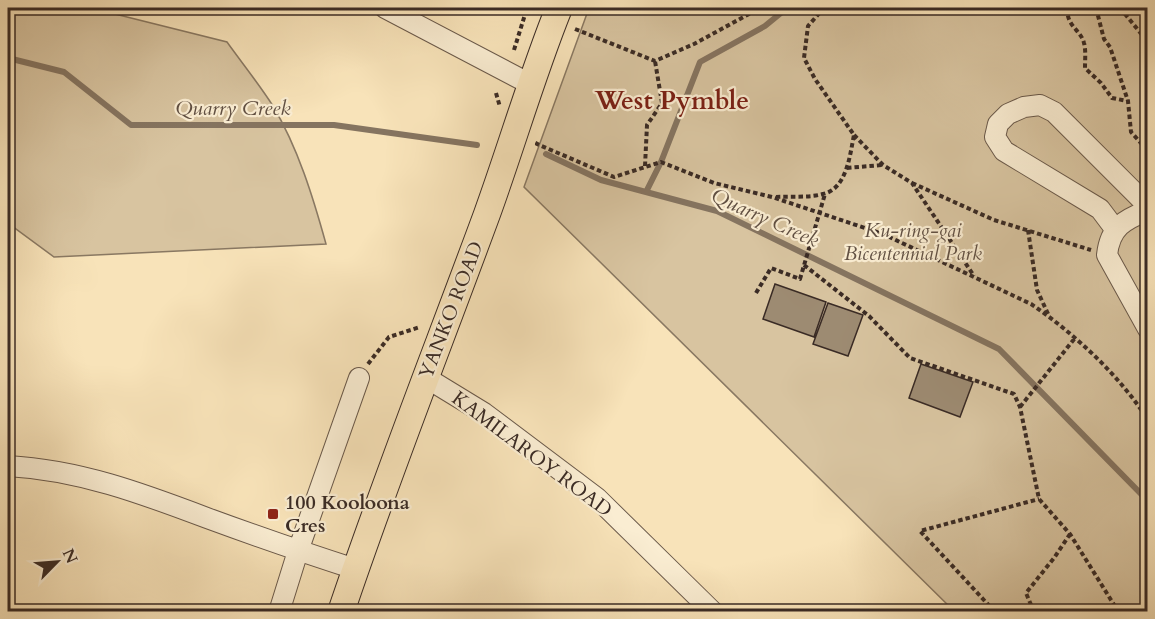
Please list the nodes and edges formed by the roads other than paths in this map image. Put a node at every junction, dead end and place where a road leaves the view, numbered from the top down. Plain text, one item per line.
1 (385, 8) edge
2 (559, 8) edge
3 (530, 84) junction
4 (1148, 208) edge
5 (1115, 229) junction
6 (1148, 329) edge
7 (425, 377) junction
8 (358, 378) road end
9 (8, 466) edge
10 (298, 551) junction
11 (355, 569) junction
12 (279, 612) edge
13 (341, 612) edge
14 (713, 612) edge

1 - 3 street
2 - 3 main road, YANKO ROAD
3 - 7 main road, YANKO ROAD
4 - 5 street
4 - 5 street
5 - 6 street
7 - 11 main road, YANKO ROAD
7 - 14 street, KAMILAROY ROAD
8 - 10 street
9 - 10 street
10 - 11 street
10 - 12 street
11 - 13 main road, YANKO ROAD

